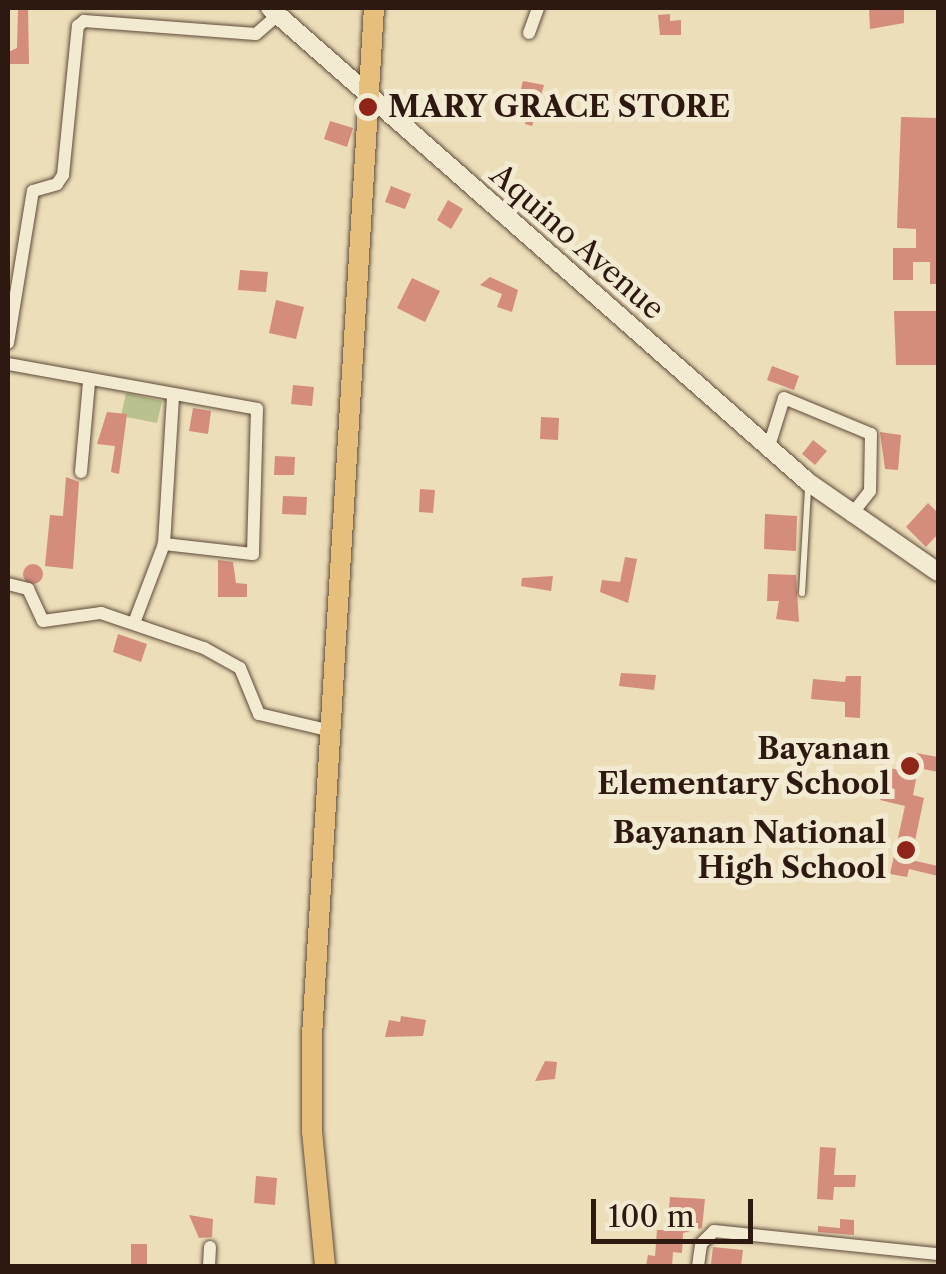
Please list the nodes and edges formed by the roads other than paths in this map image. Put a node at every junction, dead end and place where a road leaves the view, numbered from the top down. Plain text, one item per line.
1 (374, 8) edge
2 (538, 8) edge
3 (275, 11) edge
4 (529, 34) dead end
5 (369, 97) junction
6 (8, 343) edge
7 (8, 364) edge
8 (89, 382) junction
9 (172, 397) junction
10 (769, 446) junction
11 (81, 472) dead end
12 (808, 482) junction
13 (851, 515) junction
14 (164, 544) junction
15 (938, 570) edge
16 (8, 584) edge
17 (802, 594) dead end
18 (134, 624) junction
19 (327, 730) junction
20 (210, 1247) dead end
21 (938, 1254) edge
22 (209, 1266) edge
23 (324, 1266) edge
24 (698, 1266) edge

1 - 5 main road
2 - 4 street
3 - 5 street, Aquino Avenue
3 - 6 street
5 - 10 street, Aquino Avenue
5 - 19 main road
7 - 8 street
8 - 9 street
8 - 11 street
9 - 14 street
9 - 14 street
10 - 12 street, Aquino Avenue
10 - 13 street
12 - 13 street, Aquino Avenue
12 - 17 lane
13 - 15 street, Aquino Avenue
14 - 18 street
16 - 18 street
18 - 19 street
19 - 23 main road
20 - 22 street
21 - 24 street

